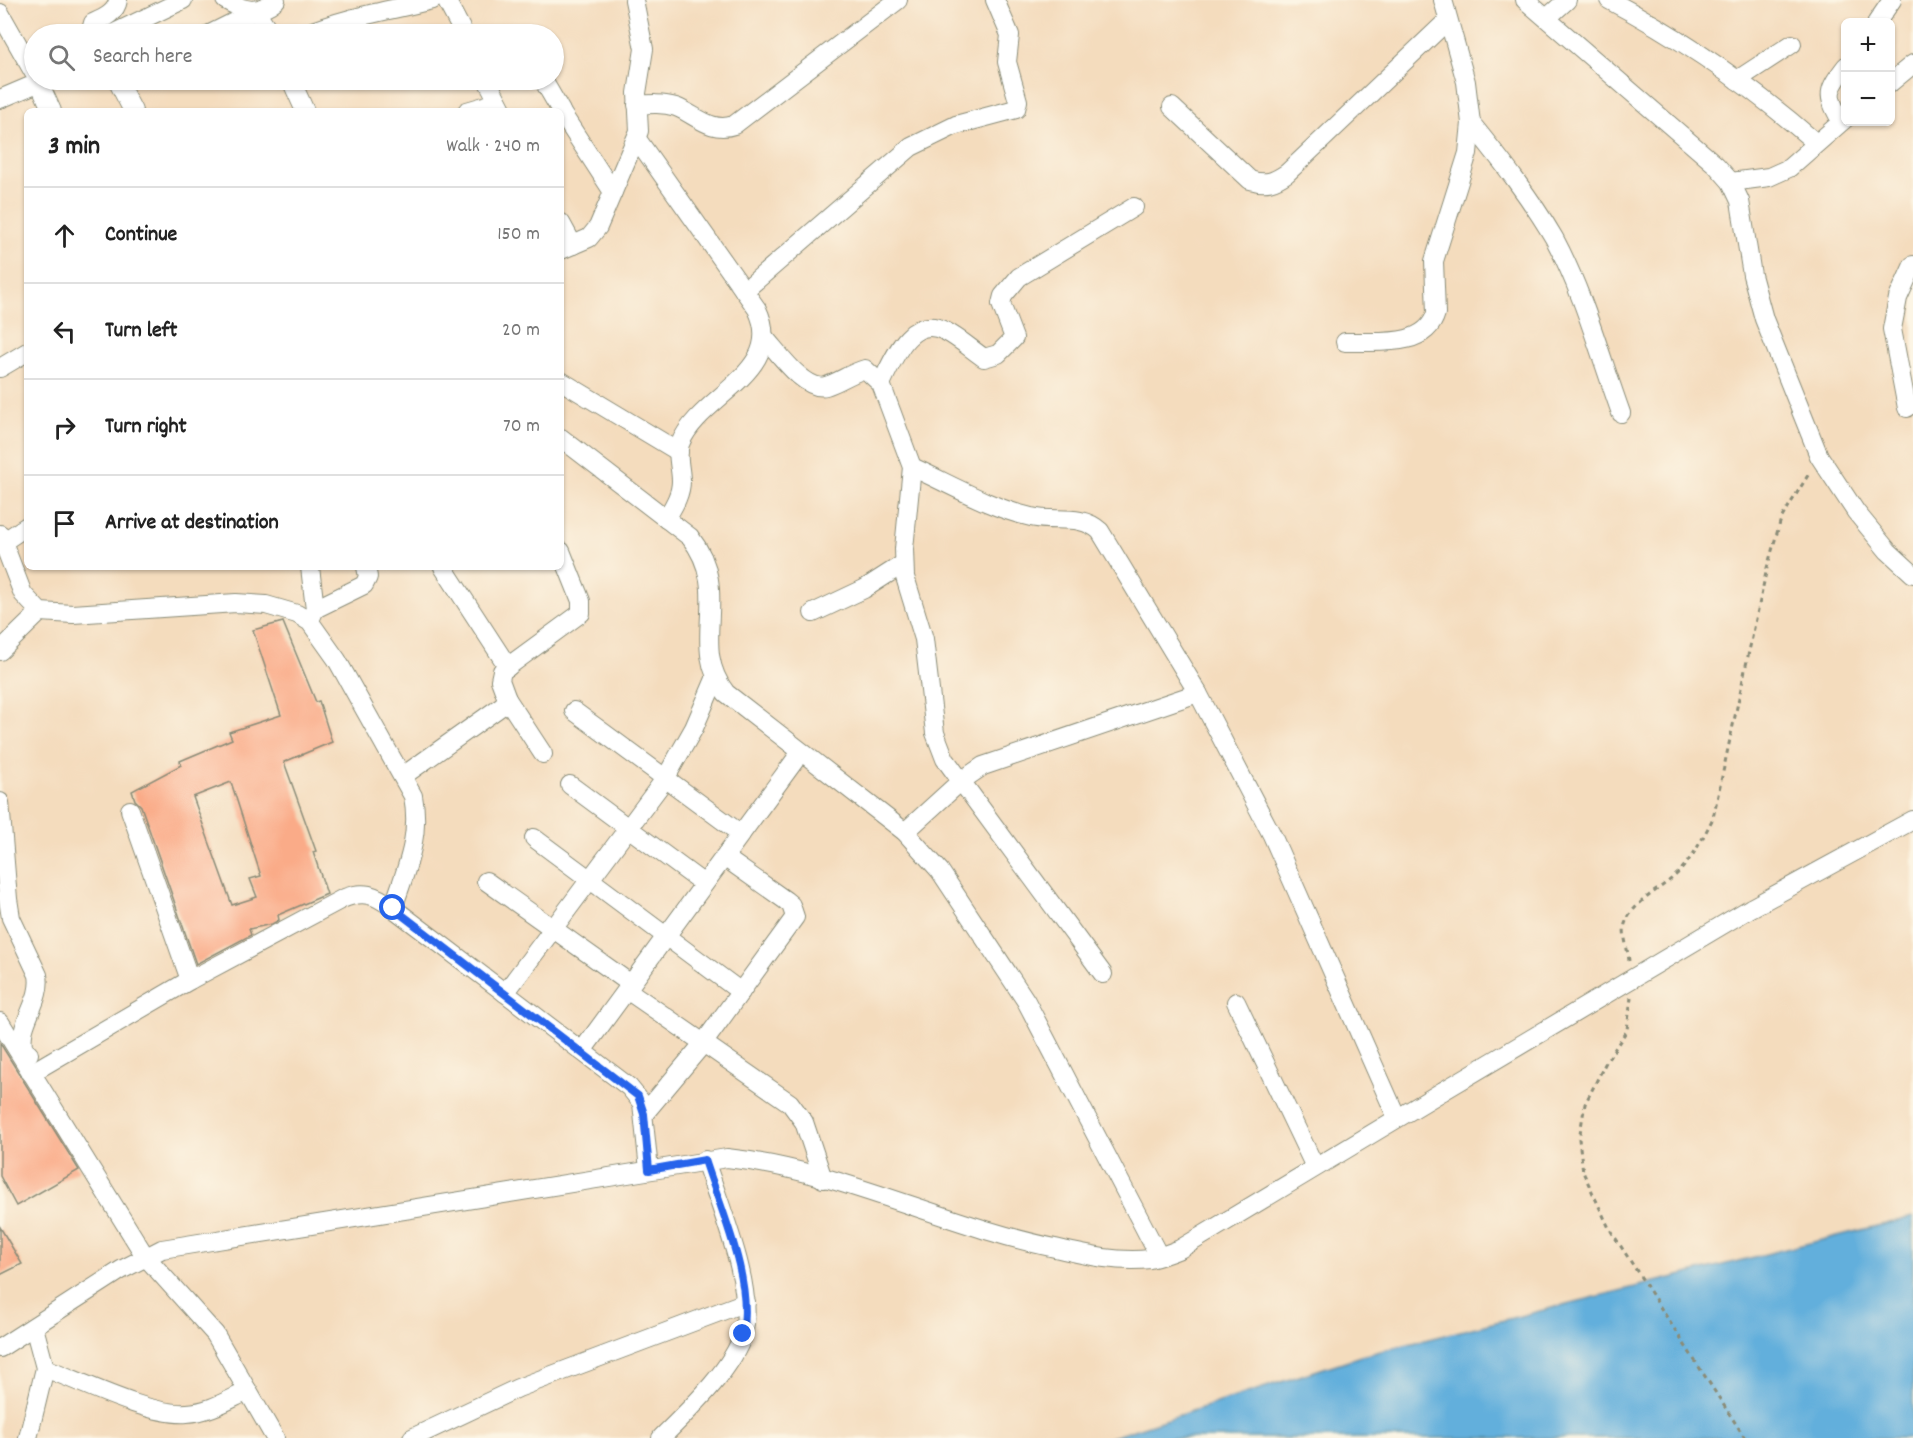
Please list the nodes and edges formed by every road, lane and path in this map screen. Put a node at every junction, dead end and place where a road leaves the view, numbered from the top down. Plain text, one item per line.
1 (118, 0) edge
2 (183, 0) edge
3 (225, 0) edge
4 (276, 0) edge
5 (432, 0) edge
6 (446, 0) edge
7 (634, 0) edge
8 (898, 0) edge
9 (995, 0) edge
10 (1443, 0) edge
11 (1525, 0) edge
12 (1567, 0) edge
13 (1609, 0) edge
14 (1892, 0) edge
15 (256, 11) junction
16 (1548, 17) junction
17 (1880, 18) edge
18 (1448, 20) junction
19 (3, 23) edge
20 (93, 24) edge
21 (133, 24) edge
22 (230, 24) edge
23 (264, 24) edge
24 (330, 24) edge
25 (459, 24) edge
26 (1792, 44) dead end
27 (24, 56) edge
28 (1913, 64) edge
29 (1841, 73) edge
30 (1895, 79) edge
31 (1737, 80) junction
32 (1913, 82) edge
33 (24, 86) edge
34 (1895, 87) edge
35 (43, 90) edge
36 (124, 90) edge
37 (296, 90) edge
38 (492, 90) edge
39 (548, 90) edge
40 (0, 99) edge
41 (637, 105) junction
42 (501, 107) edge
43 (1172, 107) dead end
44 (51, 108) edge
45 (132, 108) edge
46 (304, 108) edge
47 (557, 108) edge
48 (1841, 116) edge
49 (564, 120) edge
50 (1841, 122) edge
51 (1471, 123) junction
52 (637, 140) junction
53 (1815, 142) junction
54 (1731, 182) junction
55 (613, 192) junction
56 (1134, 207) dead end
57 (567, 247) edge
58 (1913, 265) edge
59 (744, 291) junction
60 (765, 338) junction
61 (1345, 342) dead end
62 (24, 354) edge
63 (0, 368) edge
64 (564, 383) edge
65 (882, 384) junction
66 (1907, 408) dead end
67 (1621, 413) dead end
68 (564, 440) edge
69 (679, 452) junction
70 (1819, 456) junction
71 (912, 467) junction
72 (666, 519) junction
73 (24, 529) edge
74 (3, 547) edge
75 (564, 558) edge
76 (903, 564) junction
77 (310, 570) edge
78 (367, 570) edge
79 (445, 570) edge
80 (1912, 570) edge
81 (40, 612) junction
82 (813, 614) dead end
83 (312, 615) junction
84 (0, 651) edge
85 (508, 667) junction
86 (716, 679) junction
87 (1198, 693) junction
88 (507, 699) junction
89 (574, 711) dead end
90 (801, 752) junction
91 (543, 754) dead end
92 (403, 776) junction
93 (664, 779) junction
94 (961, 781) junction
95 (570, 785) dead end
96 (0, 802) edge
97 (130, 810) dead end
98 (1913, 820) edge
99 (628, 828) junction
100 (904, 832) junction
101 (741, 834) junction
102 (534, 838) dead end
103 (724, 857) junction
104 (590, 879) junction
105 (486, 881) dead end
106 (704, 884) junction
107 (393, 908) junction
108 (554, 928) junction
109 (666, 936) junction
110 (1629, 964) dead end
111 (1103, 974) dead end
112 (190, 981) junction
113 (1630, 986) dead end
114 (629, 987) junction
115 (741, 992) junction
116 (505, 993) junction
117 (1236, 1002) dead end
118 (0, 1022) edge
119 (702, 1045) junction
120 (582, 1051) junction
121 (39, 1069) junction
122 (644, 1114) junction
123 (1397, 1118) junction
124 (705, 1160) junction
125 (1314, 1167) junction
126 (649, 1170) junction
127 (823, 1179) junction
128 (145, 1256) junction
129 (1159, 1256) junction
130 (746, 1302) junction
131 (34, 1327) junction
132 (0, 1347) edge
133 (45, 1368) junction
134 (248, 1391) junction
135 (33, 1434) edge
136 (275, 1438) edge
137 (412, 1438) edge
138 (661, 1438) edge
139 (1745, 1438) edge

1 - 20 street
2 - 21 street
3 - 15 street
4 - 15 street
5 - 24 street
6 - 25 street
7 - 41 street
8 - 41 street
9 - 59 street
10 - 18 street
11 - 16 street
12 - 16 street
13 - 31 street
14 - 17 street
15 - 22 street
15 - 23 street
16 - 54 street
18 - 43 street
18 - 51 street
19 - 27 street
26 - 31 street
28 - 30 street
29 - 48 street
31 - 53 street
32 - 34 street
33 - 40 street
35 - 44 street
36 - 45 street
37 - 46 street
38 - 42 street
39 - 47 street
41 - 52 street
49 - 55 street
50 - 53 street
51 - 61 street
51 - 67 street
52 - 55 street
52 - 59 street
53 - 54 street
54 - 70 street
55 - 57 street
56 - 65 street
58 - 66 street
59 - 60 street
60 - 65 street
60 - 69 street
62 - 63 street
64 - 69 street
65 - 71 street
68 - 72 street
69 - 72 street
70 - 80 street
70 - 110 path
71 - 76 street
71 - 87 street
72 - 86 street
73 - 74 street
74 - 81 street
75 - 85 street
76 - 82 street
76 - 94 street
77 - 83 street
78 - 83 street
79 - 85 street
81 - 83 street
81 - 84 street
83 - 92 street
85 - 88 street
86 - 90 street
86 - 93 street
87 - 94 street
87 - 123 street
88 - 91 street
88 - 92 street
89 - 93 street
90 - 100 street
90 - 101 street
92 - 107 street
93 - 99 street
93 - 101 street
94 - 100 street
94 - 111 street
95 - 99 street
96 - 121 street
97 - 112 street
98 - 123 street, bridge
99 - 104 street
99 - 106 street
100 - 129 street
101 - 103 street
102 - 104 street
103 - 106 street
103 - 115 street
104 - 108 street
104 - 109 street
105 - 108 street
106 - 109 street
107 - 112 street
107 - 116 street
108 - 114 street
108 - 116 street
109 - 114 street
109 - 115 street
112 - 121 street
113 - 139 path
114 - 119 street
114 - 120 street
115 - 119 street
116 - 120 street
117 - 125 street
118 - 121 street
119 - 122 street
119 - 127 street
120 - 122 street
121 - 128 street
122 - 126 street
123 - 125 street
124 - 126 street
124 - 127 street
124 - 130 street
125 - 129 street
126 - 128 street
127 - 129 street
128 - 131 street
128 - 134 street
130 - 137 street
130 - 138 street
131 - 132 street
131 - 133 street
133 - 134 street
133 - 135 street
134 - 136 street

